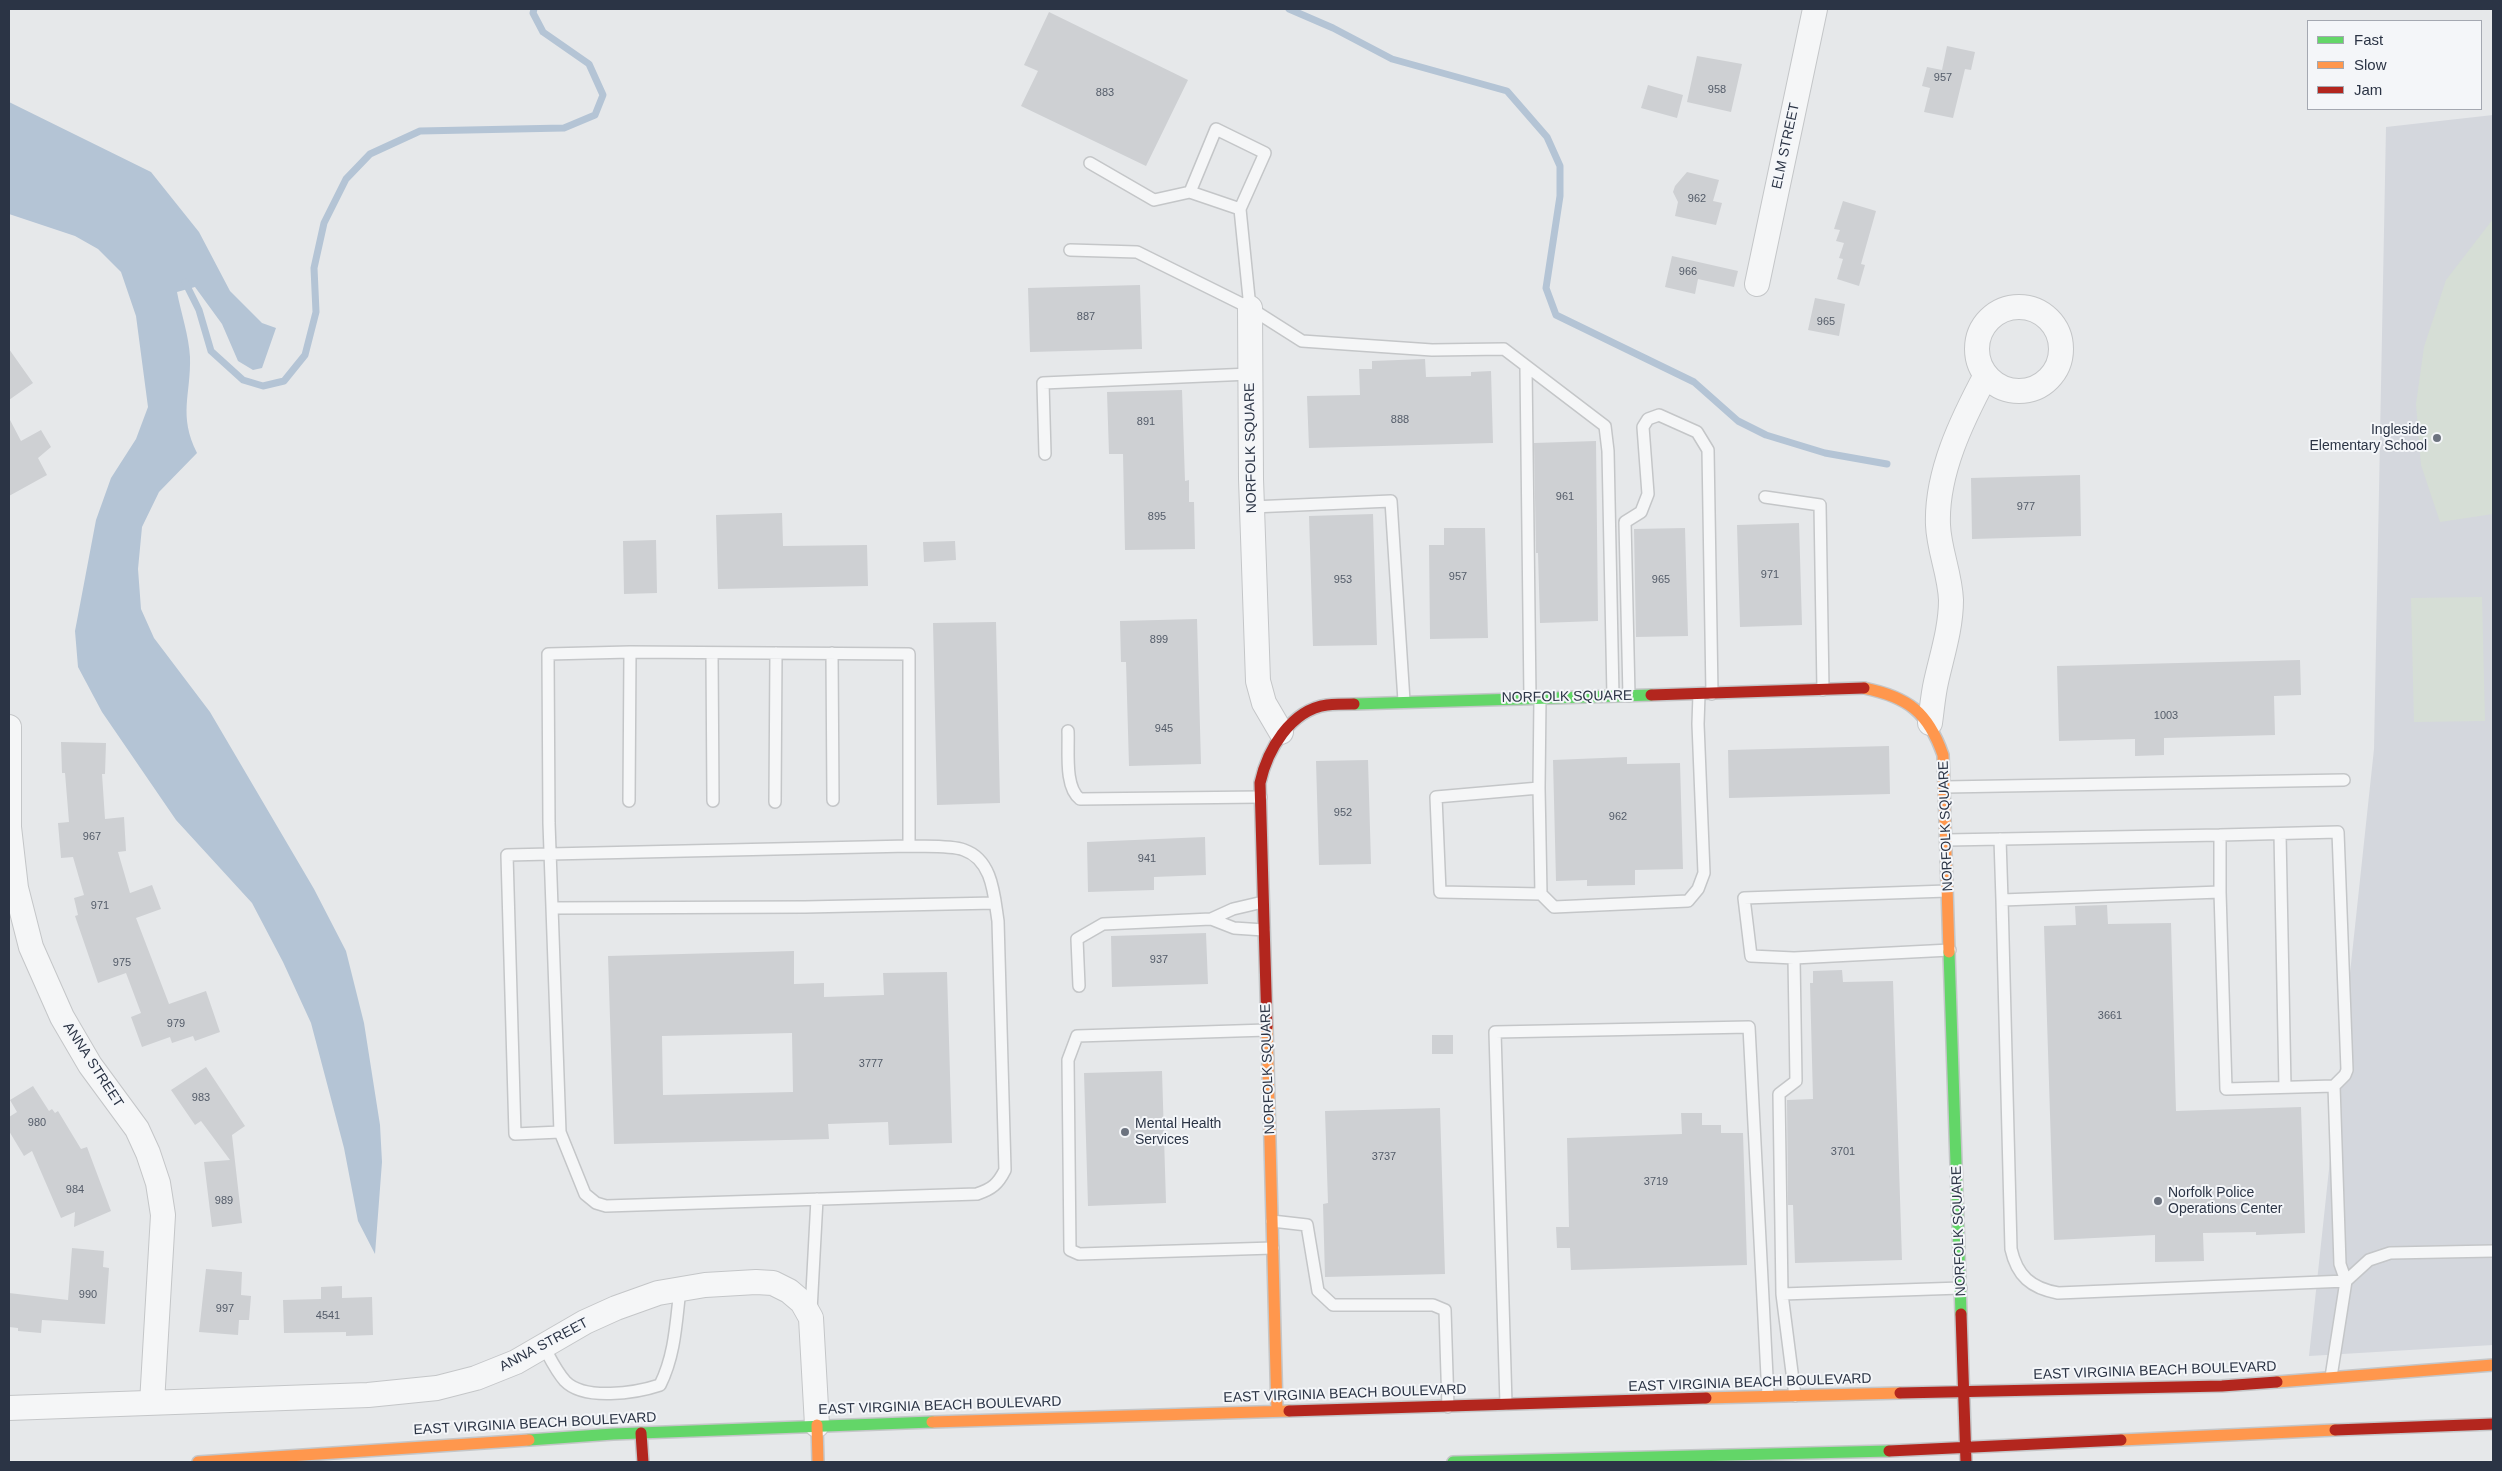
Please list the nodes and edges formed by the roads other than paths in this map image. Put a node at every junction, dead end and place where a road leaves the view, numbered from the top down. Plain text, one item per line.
1 (1815, 9) edge
2 (1090, 162) dead end
3 (1190, 192) junction
4 (1240, 209) junction
5 (1070, 250) dead end
6 (1757, 284) dead end
7 (1250, 308) junction
8 (1526, 367) junction
9 (1250, 374) junction
10 (1986, 375) dead end
11 (1045, 454) dead end
12 (1765, 496) dead end
13 (1252, 506) junction
14 (630, 652) junction
15 (712, 653) junction
16 (776, 653) junction
17 (832, 653) junction
18 (1822, 690) junction
19 (1699, 694) junction
20 (1712, 694) junction
21 (1614, 696) junction
22 (1629, 696) junction
23 (1535, 698) junction
24 (1404, 701) junction
25 (1930, 723) junction
26 (9, 727) edge
27 (1068, 732) dead end
28 (1281, 732) junction
29 (2344, 780) dead end
30 (1945, 787) junction
31 (1540, 788) junction
32 (1260, 797) junction
33 (833, 800) dead end
34 (629, 801) dead end
35 (713, 802) dead end
36 (775, 802) dead end
37 (2280, 834) junction
38 (2220, 835) junction
39 (2000, 839) junction
40 (1947, 840) junction
41 (908, 846) junction
42 (550, 854) junction
43 (1949, 891) junction
44 (2220, 892) junction
45 (1541, 894) junction
46 (2002, 900) junction
47 (1263, 902) junction
48 (995, 903) junction
49 (552, 908) junction
50 (1212, 919) junction
51 (1264, 930) junction
52 (1951, 950) junction
53 (1794, 958) junction
54 (1079, 986) dead end
55 (1267, 1030) junction
56 (2334, 1086) junction
57 (2285, 1087) junction
58 (560, 1132) junction
59 (817, 1199) junction
60 (1272, 1221) junction
61 (1273, 1248) junction
62 (2493, 1251) edge
63 (2346, 1281) junction
64 (1961, 1288) junction
65 (680, 1290) junction
66 (1782, 1294) junction
67 (811, 1318) junction
68 (544, 1347) junction
69 (2493, 1365) edge
70 (2331, 1378) junction
71 (1965, 1392) junction
72 (1768, 1396) junction
73 (1795, 1396) junction
74 (152, 1403) junction
75 (1506, 1405) junction
76 (1448, 1407) junction
77 (9, 1408) edge
78 (1277, 1411) junction
79 (2493, 1424) edge
80 (817, 1425) junction
81 (641, 1433) junction
82 (1966, 1449) junction
83 (198, 1462) edge
84 (644, 1462) edge
85 (818, 1462) edge
86 (1453, 1462) edge
87 (1966, 1462) edge

1 - 6 street, ELM STREET
2 - 3 lane
3 - 4 lane
3 - 4 lane
4 - 7 lane
5 - 7 lane
7 - 8 lane
7 - 9 street, NORFOLK SQUARE
8 - 21 lane
8 - 23 lane
9 - 11 lane
9 - 13 street, NORFOLK SQUARE
10 - 25 street
12 - 18 lane
13 - 24 lane
13 - 28 street, NORFOLK SQUARE
14 - 15 lane
14 - 34 lane
14 - 42 lane
15 - 16 lane
15 - 35 lane
16 - 17 lane
16 - 36 lane
17 - 33 lane
17 - 41 lane
18 - 20 main road, NORFOLK SQUARE
18 - 25 main road, NORFOLK SQUARE
19 - 20 main road, NORFOLK SQUARE
19 - 22 main road, NORFOLK SQUARE
19 - 45 lane
20 - 22 lane
21 - 22 main road, NORFOLK SQUARE
21 - 23 main road, NORFOLK SQUARE
23 - 24 main road, NORFOLK SQUARE
23 - 31 lane
24 - 28 main road, NORFOLK SQUARE
25 - 30 main road, NORFOLK SQUARE
26 - 74 street, ANNA STREET
27 - 32 lane
28 - 32 main road, NORFOLK SQUARE
29 - 30 lane
30 - 40 main road, NORFOLK SQUARE
31 - 45 lane
31 - 45 lane
32 - 47 main road, NORFOLK SQUARE
37 - 38 lane
37 - 56 lane
37 - 57 lane
38 - 39 lane
38 - 44 lane
39 - 40 lane
39 - 46 lane
40 - 43 main road, NORFOLK SQUARE
41 - 42 lane
41 - 48 lane
42 - 49 lane
42 - 58 lane
43 - 52 main road, NORFOLK SQUARE
43 - 53 lane
44 - 46 lane
44 - 57 lane
46 - 63 lane
47 - 50 lane
47 - 51 main road, NORFOLK SQUARE
48 - 49 lane
48 - 59 lane
49 - 58 lane
50 - 51 lane
50 - 54 lane
51 - 55 main road, NORFOLK SQUARE
52 - 53 lane
52 - 64 main road, NORFOLK SQUARE
53 - 66 lane
55 - 60 main road, NORFOLK SQUARE
55 - 61 lane
56 - 57 lane
56 - 63 lane
58 - 59 lane
59 - 67 lane
60 - 61 main road, NORFOLK SQUARE
60 - 76 lane
61 - 78 main road, NORFOLK SQUARE
62 - 63 lane
63 - 70 lane
64 - 66 lane
64 - 71 main road, NORFOLK SQUARE
65 - 67 street, ANNA STREET
65 - 68 street, ANNA STREET
65 - 68 lane
66 - 73 lane
67 - 80 street
68 - 74 street, ANNA STREET
69 - 70 main road, EAST VIRGINIA BEACH BOULEVARD
70 - 71 main road, EAST VIRGINIA BEACH BOULEVARD
71 - 73 main road, EAST VIRGINIA BEACH BOULEVARD
71 - 82 main road, NORFOLK SQUARE
72 - 73 main road, EAST VIRGINIA BEACH BOULEVARD
72 - 75 main road, EAST VIRGINIA BEACH BOULEVARD
72 - 75 lane
74 - 77 street, ANNA STREET
75 - 76 main road, EAST VIRGINIA BEACH BOULEVARD
76 - 78 main road, EAST VIRGINIA BEACH BOULEVARD
78 - 80 main road, EAST VIRGINIA BEACH BOULEVARD
79 - 82 main road
80 - 81 main road, EAST VIRGINIA BEACH BOULEVARD
80 - 85 main road
81 - 83 main road, EAST VIRGINIA BEACH BOULEVARD
81 - 84 main road
82 - 86 main road
82 - 87 main road, NORFOLK SQUARE

